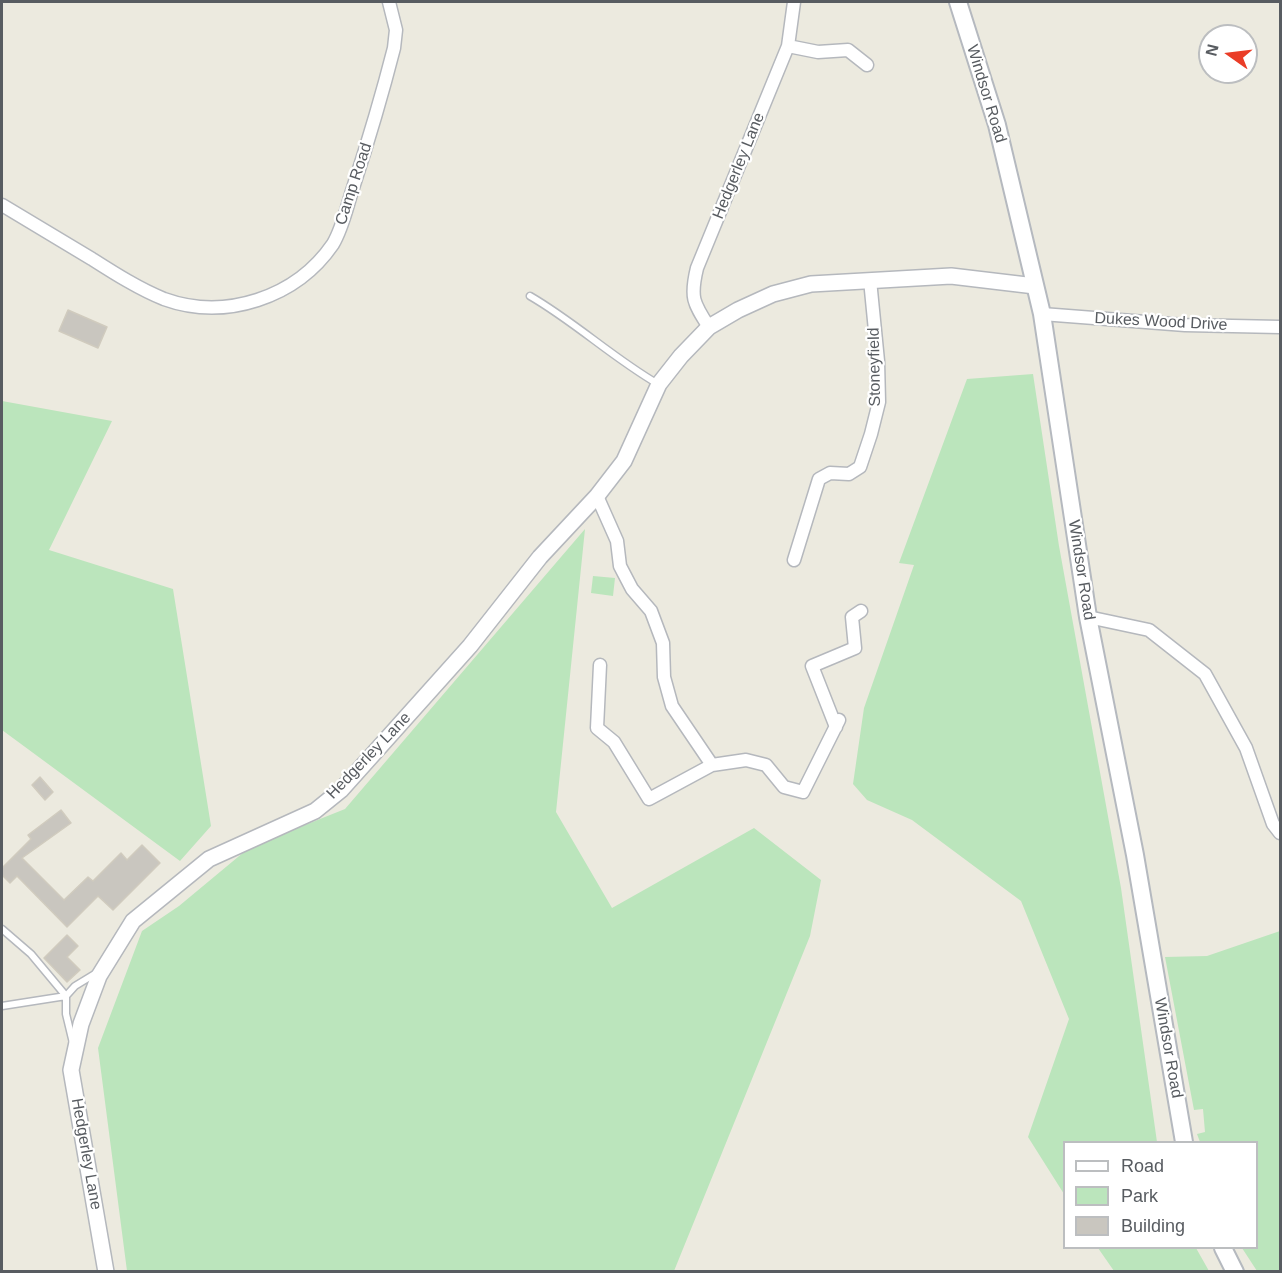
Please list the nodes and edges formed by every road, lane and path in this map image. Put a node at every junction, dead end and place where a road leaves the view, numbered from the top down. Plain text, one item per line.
1 (389, 2) edge
2 (794, 2) edge
3 (958, 2) edge
4 (788, 46) junction
5 (867, 65) dead end
6 (2, 206) edge
7 (870, 280) junction
8 (1035, 286) junction
9 (530, 296) dead end
10 (1042, 314) junction
11 (709, 327) junction
12 (1281, 327) edge
13 (659, 384) junction
14 (597, 496) junction
15 (794, 560) dead end
16 (861, 611) dead end
17 (1088, 617) junction
18 (600, 664) dead end
19 (712, 765) junction
20 (1281, 833) edge
21 (2, 929) edge
22 (102, 971) junction
23 (66, 996) junction
24 (2, 1006) edge
25 (76, 1050) junction
26 (1184, 1141) edge
27 (1224, 1249) edge
28 (106, 1272) edge
29 (1235, 1272) edge

1 - 6 street, Camp Road
2 - 4 street, Hedgerley Lane
3 - 8 main road, Windsor Road
4 - 5 street
4 - 11 street, Hedgerley Lane
7 - 8 street, Hedgerley Lane
7 - 11 street, Hedgerley Lane
7 - 15 street, Stoneyfield
8 - 10 main road, Windsor Road
9 - 13 lane
10 - 12 street, Dukes Wood Drive
10 - 17 main road, Windsor Road
11 - 13 street, Hedgerley Lane
13 - 14 street, Hedgerley Lane
14 - 19 street
14 - 22 street, Hedgerley Lane
16 - 19 street
17 - 20 street
17 - 26 main road, Windsor Road
18 - 19 street
21 - 23 lane
22 - 23 lane
22 - 25 street, Hedgerley Lane
23 - 24 lane
23 - 25 lane
25 - 28 street, Hedgerley Lane
27 - 29 main road

